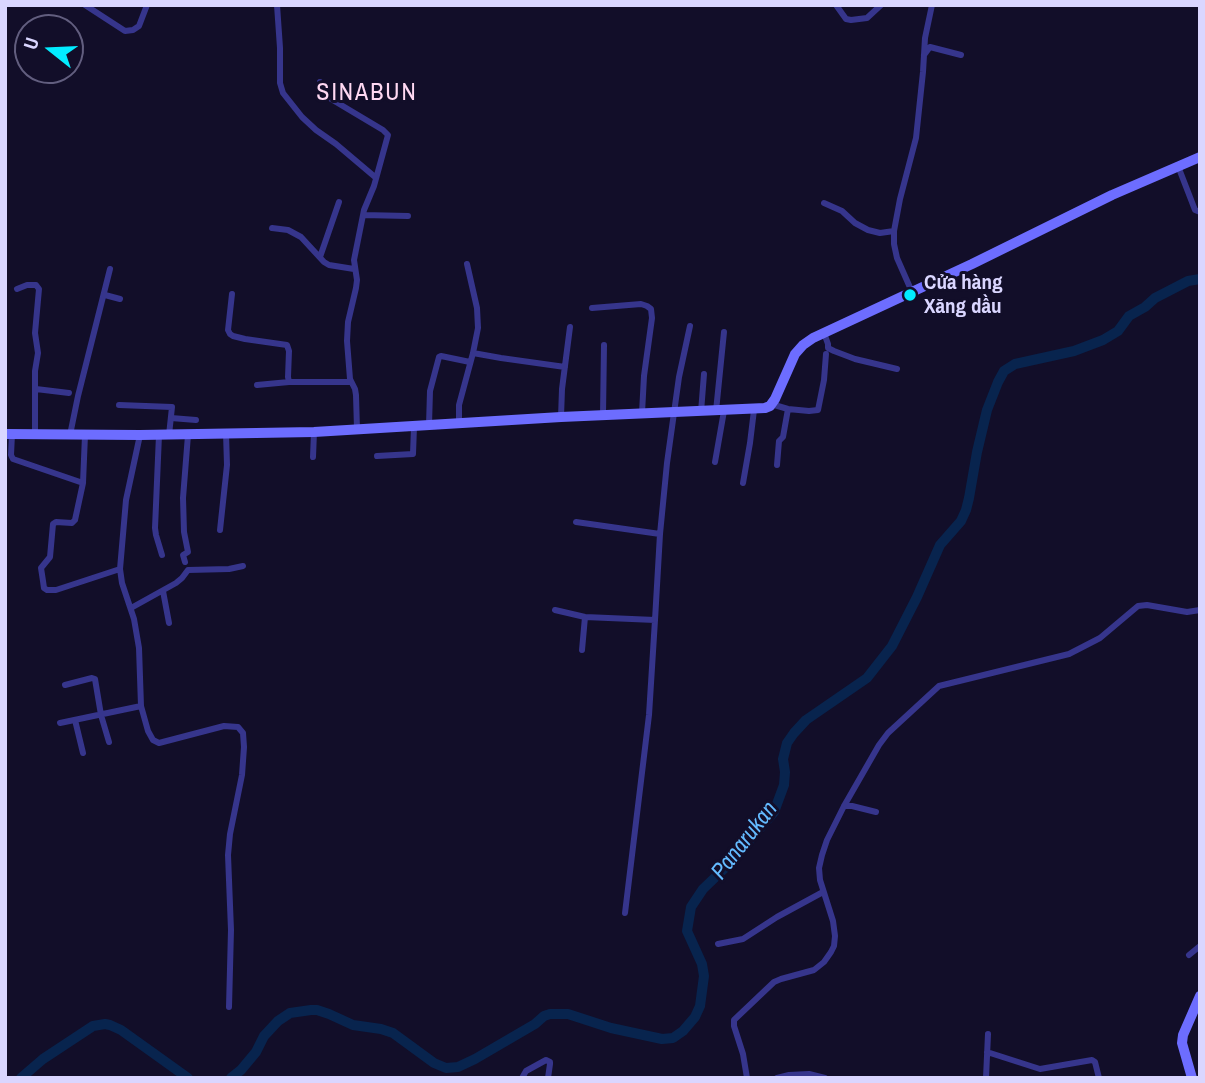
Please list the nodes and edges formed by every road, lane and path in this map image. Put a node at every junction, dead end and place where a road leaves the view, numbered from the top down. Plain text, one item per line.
1 (85, 5) edge
2 (147, 5) edge
3 (277, 5) edge
4 (836, 5) edge
5 (881, 5) edge
6 (932, 5) edge
7 (961, 55) dead end
8 (923, 57) junction
9 (320, 82) dead end
10 (1200, 157) edge
11 (1178, 166) junction
12 (375, 177) junction
13 (339, 202) dead end
14 (824, 203) dead end
15 (1200, 212) edge
16 (363, 215) junction
17 (408, 216) dead end
18 (272, 228) dead end
19 (894, 231) junction
20 (320, 257) junction
21 (467, 264) dead end
22 (110, 269) dead end
23 (354, 269) junction
24 (17, 289) dead end
25 (912, 292) junction
26 (232, 294) dead end
27 (104, 295) junction
28 (120, 299) dead end
29 (592, 308) dead end
30 (690, 326) dead end
31 (570, 327) dead end
32 (724, 332) dead end
33 (824, 333) junction
34 (604, 345) dead end
35 (473, 353) junction
36 (827, 354) dead end
37 (470, 362) junction
38 (565, 367) junction
39 (897, 369) dead end
40 (704, 374) dead end
41 (289, 382) junction
42 (351, 383) junction
43 (257, 385) dead end
44 (36, 389) junction
45 (68, 393) dead end
46 (771, 404) junction
47 (119, 405) dead end
48 (788, 409) junction
49 (754, 410) junction
50 (720, 411) junction
51 (701, 412) junction
52 (642, 413) junction
53 (674, 413) junction
54 (603, 415) junction
55 (561, 417) junction
56 (171, 418) junction
57 (196, 420) dead end
58 (459, 423) junction
59 (429, 425) junction
60 (414, 426) junction
61 (357, 429) junction
62 (314, 432) junction
63 (226, 433) junction
64 (9, 434) edge
65 (35, 434) junction
66 (71, 435) junction
67 (85, 435) junction
68 (140, 435) junction
69 (164, 435) junction
70 (188, 435) junction
71 (377, 456) dead end
72 (313, 457) dead end
73 (715, 462) dead end
74 (777, 465) dead end
75 (83, 483) junction
76 (743, 483) dead end
77 (576, 522) dead end
78 (220, 530) dead end
79 (660, 534) junction
80 (162, 555) dead end
81 (185, 562) dead end
82 (243, 566) dead end
83 (120, 569) junction
84 (163, 591) junction
85 (131, 608) junction
86 (555, 610) dead end
87 (1200, 610) edge
88 (584, 617) junction
89 (655, 620) junction
90 (169, 623) dead end
91 (582, 650) dead end
92 (65, 685) dead end
93 (141, 706) junction
94 (101, 715) junction
95 (75, 720) junction
96 (60, 723) dead end
97 (109, 742) dead end
98 (83, 753) dead end
99 (844, 806) junction
100 (876, 812) dead end
101 (823, 892) junction
102 (625, 913) dead end
103 (719, 944) dead end
104 (1200, 946) edge
105 (1189, 955) dead end
106 (1200, 996) edge
107 (229, 1007) dead end
108 (988, 1034) dead end
109 (988, 1052) junction
110 (522, 1078) edge
111 (548, 1078) edge
112 (747, 1078) edge
113 (777, 1078) edge
114 (825, 1078) edge
115 (986, 1078) edge
116 (1099, 1078) edge
117 (1192, 1078) edge

1 - 2 street
3 - 12 street
4 - 5 street
6 - 8 street
7 - 8 street
8 - 19 street
9 - 12 street
10 - 11 street
11 - 15 street
11 - 25 street
12 - 16 street
13 - 20 street
14 - 19 street
16 - 17 street
16 - 23 street
18 - 20 street
19 - 25 street
20 - 23 street
21 - 35 street
22 - 27 street
23 - 42 street
24 - 44 street
25 - 33 street
26 - 41 street
27 - 28 street
27 - 66 street
29 - 52 street
30 - 53 street
31 - 38 street
32 - 50 street
33 - 39 street
33 - 46 street
34 - 54 street
35 - 37 street
35 - 38 street
36 - 48 street
37 - 58 street
37 - 59 street
38 - 55 street
40 - 51 street
41 - 42 street
41 - 43 street
42 - 61 street
44 - 45 street
44 - 65 street
46 - 48 street
46 - 49 street
47 - 56 street
48 - 74 street
49 - 50 street
49 - 76 street
50 - 51 street
50 - 73 street
51 - 53 street
52 - 53 street
52 - 54 street
53 - 79 street
54 - 55 street
55 - 58 street
56 - 57 street
56 - 69 street
58 - 59 street
59 - 60 street
60 - 61 street
60 - 71 street
61 - 62 street
62 - 63 street
62 - 72 street
63 - 70 street
63 - 78 street
64 - 65 street
64 - 75 street
65 - 66 street
66 - 67 street
67 - 68 street
67 - 75 street
68 - 69 street
68 - 83 street
69 - 70 street
69 - 80 street
70 - 81 street
75 - 83 street
77 - 79 street
79 - 89 street
82 - 84 street
83 - 85 street
84 - 85 street
84 - 90 street
85 - 93 street
86 - 88 street
87 - 99 street
88 - 89 street
88 - 91 street
89 - 102 street
92 - 94 street
93 - 94 street
93 - 107 street
94 - 95 street
94 - 97 street
95 - 96 street
95 - 98 street
99 - 100 street
99 - 101 street
101 - 103 street
101 - 112 street
104 - 105 street
106 - 117 street
108 - 109 street
109 - 115 street
109 - 116 street
110 - 111 street
113 - 114 street

